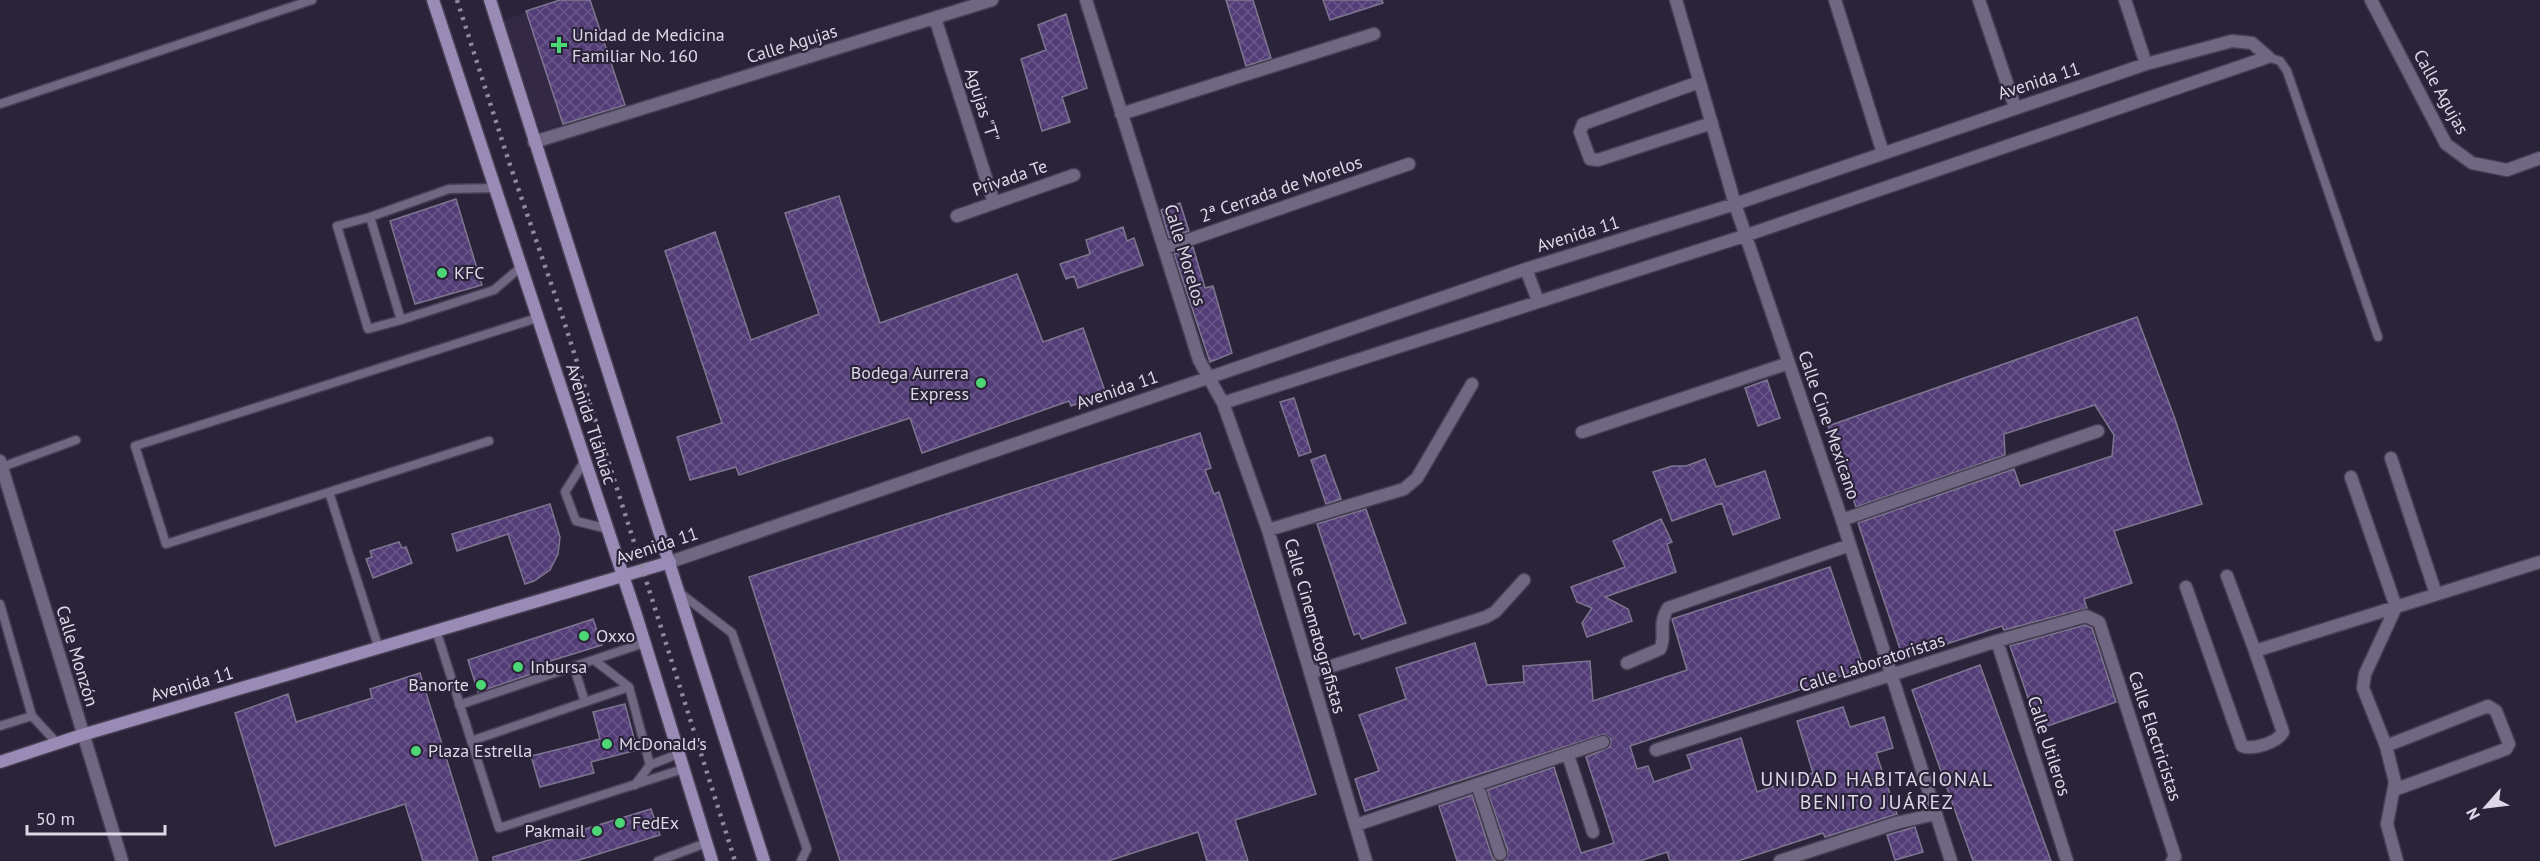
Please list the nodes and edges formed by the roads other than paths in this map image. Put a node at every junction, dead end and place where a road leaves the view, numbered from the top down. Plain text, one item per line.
1 (312, 0) edge
2 (433, 0) edge
3 (490, 0) edge
4 (992, 0) edge
5 (1086, 0) edge
6 (1676, 0) edge
7 (1835, 0) edge
8 (1979, 0) edge
9 (2125, 0) edge
10 (2371, 0) edge
11 (935, 18) junction
12 (1374, 34) dead end
13 (2268, 57) junction
14 (2145, 64) junction
15 (1699, 82) junction
16 (0, 104) edge
17 (2015, 107) junction
18 (1121, 114) junction
19 (1712, 123) junction
20 (534, 142) junction
21 (1884, 153) junction
22 (2540, 159) edge
23 (1409, 164) dead end
24 (1074, 175) dead end
25 (494, 188) junction
26 (994, 202) junction
27 (1735, 204) junction
28 (957, 216) dead end
29 (370, 217) junction
30 (1747, 235) junction
31 (1165, 248) junction
32 (521, 267) junction
33 (1526, 269) junction
34 (1538, 301) junction
35 (537, 318) junction
36 (401, 320) junction
37 (2378, 337) dead end
38 (1789, 363) junction
39 (1210, 377) junction
40 (1472, 384) dead end
41 (1223, 403) junction
42 (2098, 431) dead end
43 (1582, 432) dead end
44 (76, 440) dead end
45 (489, 441) dead end
46 (2391, 458) dead end
47 (584, 462) junction
48 (1, 464) edge
49 (2351, 477) dead end
50 (329, 492) junction
51 (1842, 520) junction
52 (608, 529) junction
53 (1268, 530) junction
54 (1850, 545) junction
55 (670, 562) junction
56 (2540, 562) edge
57 (623, 576) junction
58 (2227, 576) dead end
59 (1524, 580) dead end
60 (2186, 587) dead end
61 (680, 593) junction
62 (2436, 594) junction
63 (0, 604) edge
64 (2396, 608) junction
65 (2099, 622) joint
66 (437, 633) junction
67 (1998, 641) junction
68 (644, 643) junction
69 (379, 649) junction
70 (2255, 651) junction
71 (594, 660) junction
72 (1627, 663) dead end
73 (574, 667) junction
74 (1310, 673) junction
75 (1893, 675) junction
76 (629, 687) junction
77 (585, 702) junction
78 (459, 705) junction
79 (32, 716) junction
80 (0, 726) edge
81 (82, 735) junction
82 (471, 741) junction
83 (1603, 742) dead end
84 (57, 743) junction
85 (2386, 746) junction
86 (1656, 750) dead end
87 (678, 754) junction
88 (1568, 755) junction
89 (0, 762) edge
90 (650, 765) junction
91 (683, 769) junction
92 (1478, 784) junction
93 (635, 785) junction
94 (2394, 790) junction
95 (1936, 814) junction
96 (1356, 825) junction
97 (1593, 832) dead end
98 (706, 843) junction
99 (1500, 854) dead end
100 (670, 859) edge
101 (1948, 860) edge
102 (122, 861) edge
103 (658, 861) edge
104 (712, 861) edge
105 (764, 861) edge
106 (801, 861) edge
107 (1366, 861) edge
108 (1780, 861) edge
109 (2067, 861) edge
110 (2172, 861) edge
111 (2397, 861) edge

1 - 16 lane
2 - 25 main road, Avenida Tláhuac
3 - 20 main road, Avenida Tláhuac
4 - 11 street, Calle Agujas
5 - 18 street, Calle Morelos
6 - 15 street, Calle Cine Mexicano
7 - 21 street
8 - 17 street
9 - 14 street
10 - 22 street, Calle Agujas
11 - 20 street, Calle Agujas
11 - 26 street, Agujas "T"
12 - 18 street
13 - 14 street, Avenida 11
13 - 30 street
13 - 37 lane
14 - 17 street, Avenida 11
15 - 19 street, Calle Cine Mexicano
15 - 19 street
17 - 21 street, Avenida 11
18 - 31 street, Calle Morelos
19 - 27 street, Calle Cine Mexicano
20 - 55 main road, Avenida Tláhuac
21 - 27 street, Avenida 11
23 - 31 street, 2ª Cerrada de Morelos
24 - 26 street, Privada Te
25 - 29 lane
25 - 32 main road, Avenida Tláhuac
26 - 28 street, Privada Te
27 - 30 street, Calle Cine Mexicano
27 - 33 street, Avenida 11
29 - 36 lane
29 - 36 lane
30 - 34 street
30 - 38 street, Calle Cine Mexicano
31 - 39 street, Calle Morelos
32 - 35 main road, Avenida Tláhuac
32 - 36 lane
33 - 34 street
33 - 39 street, Avenida 11
34 - 41 street
35 - 47 main road, Avenida Tláhuac
35 - 50 lane
38 - 43 street
38 - 51 street, Calle Cine Mexicano
39 - 41 street, Calle Morelos
39 - 55 street, Avenida 11
40 - 53 street
41 - 53 street, Calle Cinematografistas
42 - 51 street
44 - 48 lane
45 - 50 lane
46 - 62 street
47 - 52 main road, Avenida Tláhuac
47 - 52 lane
48 - 81 street, Calle Monzón
49 - 64 street
50 - 69 lane
51 - 54 street, Calle Cine Mexicano
52 - 57 main road, Avenida Tláhuac
53 - 74 street, Calle Cinematografistas
54 - 72 street
54 - 75 street, Calle Cine Mexicano
55 - 57 main road, Avenida 11
55 - 61 main road, Avenida Tláhuac
56 - 62 street
57 - 66 main road, Avenida 11
57 - 68 main road, Avenida Tláhuac
58 - 70 street
59 - 74 street
60 - 70 street
61 - 105 main road, Avenida Tláhuac
61 - 106 lane
62 - 64 street
63 - 79 lane
64 - 70 street
64 - 85 street
65 - 67 street, Calle Laboratoristas
65 - 110 street, Calle Electricistas
66 - 69 main road, Avenida 11
66 - 78 lane
67 - 75 street, Calle Laboratoristas
67 - 109 street, Calle Utileros
68 - 71 lane
68 - 87 main road, Avenida Tláhuac
69 - 81 main road, Avenida 11
71 - 73 lane
71 - 76 lane
73 - 77 lane
73 - 78 lane
74 - 96 street, Calle Cinematografistas
75 - 86 street, Calle Laboratoristas
75 - 95 street, Calle Cine Mexicano
76 - 77 lane
76 - 90 lane
77 - 82 lane
78 - 82 lane
79 - 80 lane
79 - 84 lane
81 - 84 main road, Avenida 11
81 - 102 street, Calle Monzón
82 - 93 lane
83 - 88 street
84 - 89 main road, Avenida 11
85 - 94 street
85 - 94 street
87 - 90 lane
87 - 91 main road, Avenida Tláhuac
88 - 92 street
88 - 97 street
90 - 93 lane
91 - 93 lane
91 - 98 main road, Avenida Tláhuac
92 - 96 street
92 - 99 street
94 - 111 street
95 - 101 street, Calle Cine Mexicano
95 - 108 street
96 - 107 street, Calle Cinematografistas
98 - 100 lane
98 - 104 main road, Avenida Tláhuac
100 - 103 lane

